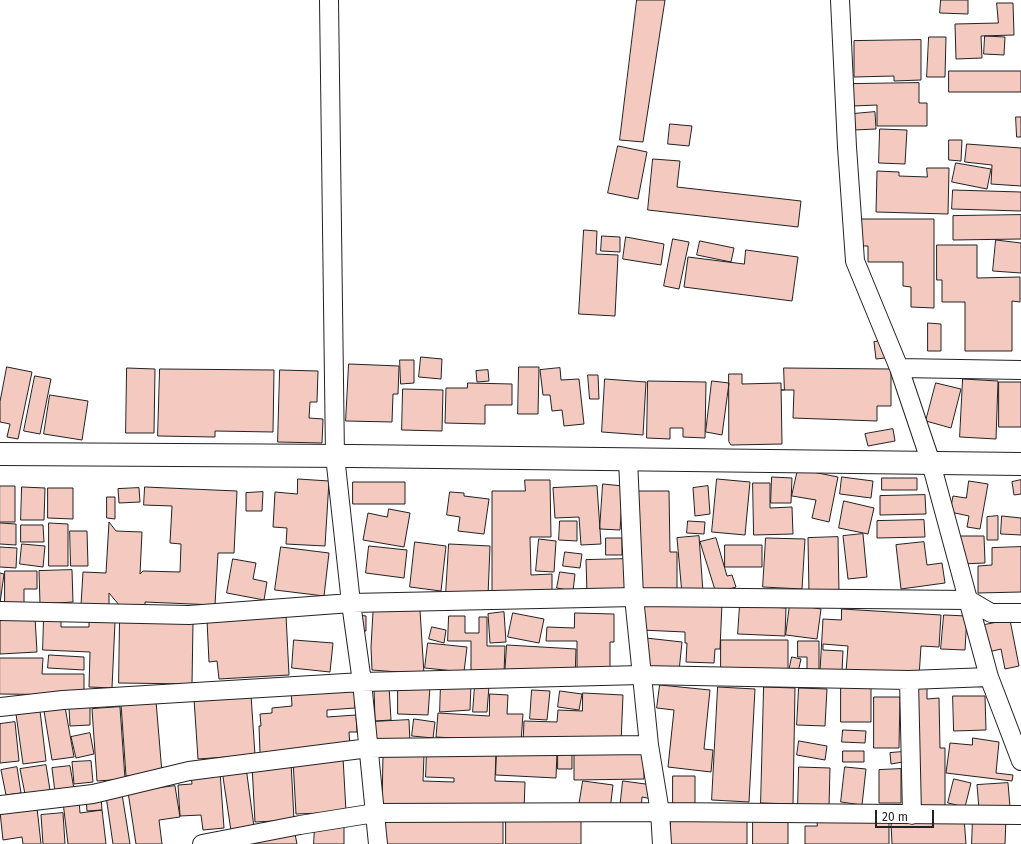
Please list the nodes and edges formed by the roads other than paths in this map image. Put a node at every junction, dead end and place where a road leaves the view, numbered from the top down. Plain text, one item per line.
1 (329, 0) edge
2 (840, 0) edge
3 (899, 368) junction
4 (1021, 370) edge
5 (0, 454) edge
6 (335, 456) junction
7 (628, 459) junction
8 (931, 463) junction
9 (1021, 464) edge
10 (634, 597) junction
11 (969, 600) junction
12 (350, 603) junction
13 (0, 611) edge
14 (1021, 613) edge
15 (641, 675) junction
16 (989, 677) junction
17 (909, 680) junction
18 (362, 682) junction
19 (0, 707) edge
20 (649, 745) junction
21 (369, 748) junction
22 (1020, 754) edge
23 (0, 805) edge
24 (660, 812) junction
25 (375, 813) junction
26 (912, 815) junction
27 (1021, 815) edge
28 (202, 844) edge
29 (378, 844) edge
30 (662, 844) edge

1 - 6 street
2 - 3 street
3 - 4 street
3 - 8 street
5 - 6 street
6 - 7 street
6 - 12 street
7 - 8 street
7 - 10 street
8 - 9 street
8 - 11 street
10 - 11 street
10 - 12 street
10 - 15 street
11 - 14 street
11 - 16 street
12 - 13 street
12 - 18 street
15 - 17 street
15 - 18 street
15 - 20 street
16 - 17 street
16 - 22 street
17 - 26 street
18 - 19 street
18 - 21 street
20 - 21 street
20 - 24 street
21 - 23 street
21 - 25 street
24 - 25 street
24 - 26 street
24 - 30 street
25 - 28 street
25 - 29 street
26 - 27 street

